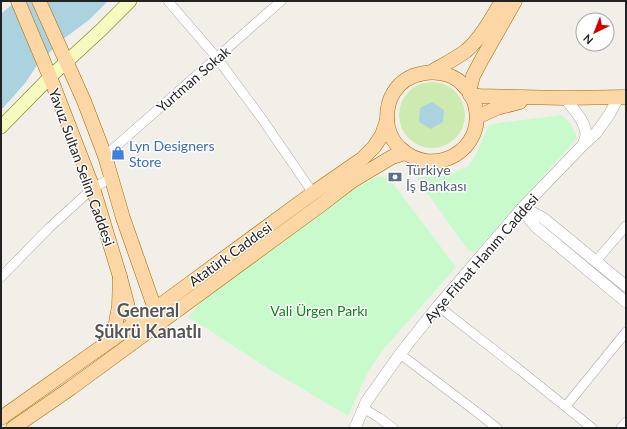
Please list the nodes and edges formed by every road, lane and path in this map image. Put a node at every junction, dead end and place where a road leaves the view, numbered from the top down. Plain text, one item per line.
1 (18, 1) edge
2 (38, 1) edge
3 (130, 1) edge
4 (168, 1) edge
5 (281, 1) edge
6 (502, 1) edge
7 (515, 1) edge
8 (217, 58) junction
9 (56, 65) junction
10 (431, 72) junction
11 (469, 93) junction
12 (622, 97) edge
13 (542, 98) junction
14 (565, 98) junction
15 (477, 117) junction
16 (387, 120) junction
17 (1, 127) edge
18 (583, 145) junction
19 (405, 153) junction
20 (105, 156) junction
21 (111, 178) junction
22 (92, 188) junction
23 (313, 193) junction
24 (523, 207) junction
25 (626, 226) edge
26 (596, 261) junction
27 (1, 277) edge
28 (120, 277) junction
29 (626, 286) edge
30 (626, 302) edge
31 (438, 306) junction
32 (155, 309) junction
33 (137, 322) junction
34 (153, 328) junction
35 (626, 332) edge
36 (113, 339) junction
37 (400, 354) junction
38 (566, 406) junction
39 (363, 408) junction
40 (1, 418) edge
41 (626, 422) edge
42 (13, 428) edge
43 (355, 428) edge
44 (393, 428) edge
45 (497, 428) edge
46 (592, 428) edge
47 (621, 428) edge

1 - 9 main road, Yavuz Sultan Selim Caddesi
2 - 9 main road, Yavuz Sultan Selim Caddesi
3 - 9 main road
4 - 8 street
5 - 8 street, Yurtman Sokak
6 - 10 main road, Atatürk Caddesi
7 - 11 main road
8 - 20 street, Yurtman Sokak
8 - 23 street
9 - 17 main road
9 - 20 main road, Yavuz Sultan Selim Caddesi
9 - 22 main road, Yavuz Sultan Selim Caddesi
10 - 11 main road, Atatürk Caddesi
10 - 16 main road, Atatürk Caddesi
11 - 13 main road
11 - 15 main road
12 - 14 main road
12 - 18 street, Ayşe Fitnat Hanım Caddesi
13 - 14 main road
13 - 15 main road
14 - 18 street
15 - 19 main road, Atatürk Caddesi
16 - 19 main road, Atatürk Caddesi
16 - 23 main road, Atatürk Caddesi
18 - 24 street, Ayşe Fitnat Hanım Caddesi
19 - 34 main road, Atatürk Caddesi
20 - 21 main road, Yavuz Sultan Selim Caddesi
21 - 22 street
21 - 32 main road, Yavuz Sultan Selim Caddesi
22 - 27 street
22 - 28 main road, Yavuz Sultan Selim Caddesi
23 - 32 main road, Atatürk Caddesi
24 - 26 street
24 - 30 street
24 - 31 street, Ayşe Fitnat Hanım Caddesi
25 - 26 street
26 - 29 street
28 - 33 main road
28 - 36 main road, Yavuz Sultan Selim Caddesi
31 - 37 street, Ayşe Fitnat Hanım Caddesi
31 - 38 street
32 - 33 main road, Atatürk Caddesi
32 - 34 main road, Yavuz Sultan Selim Caddesi
33 - 34 main road
33 - 36 main road, Atatürk Caddesi
34 - 42 main road, Atatürk Caddesi
35 - 38 street
36 - 40 main road, Atatürk Caddesi
37 - 39 street, Ayşe Fitnat Hanım Caddesi
37 - 45 street
38 - 46 street
39 - 43 street, Ayşe Fitnat Hanım Caddesi
39 - 44 street
41 - 47 street

